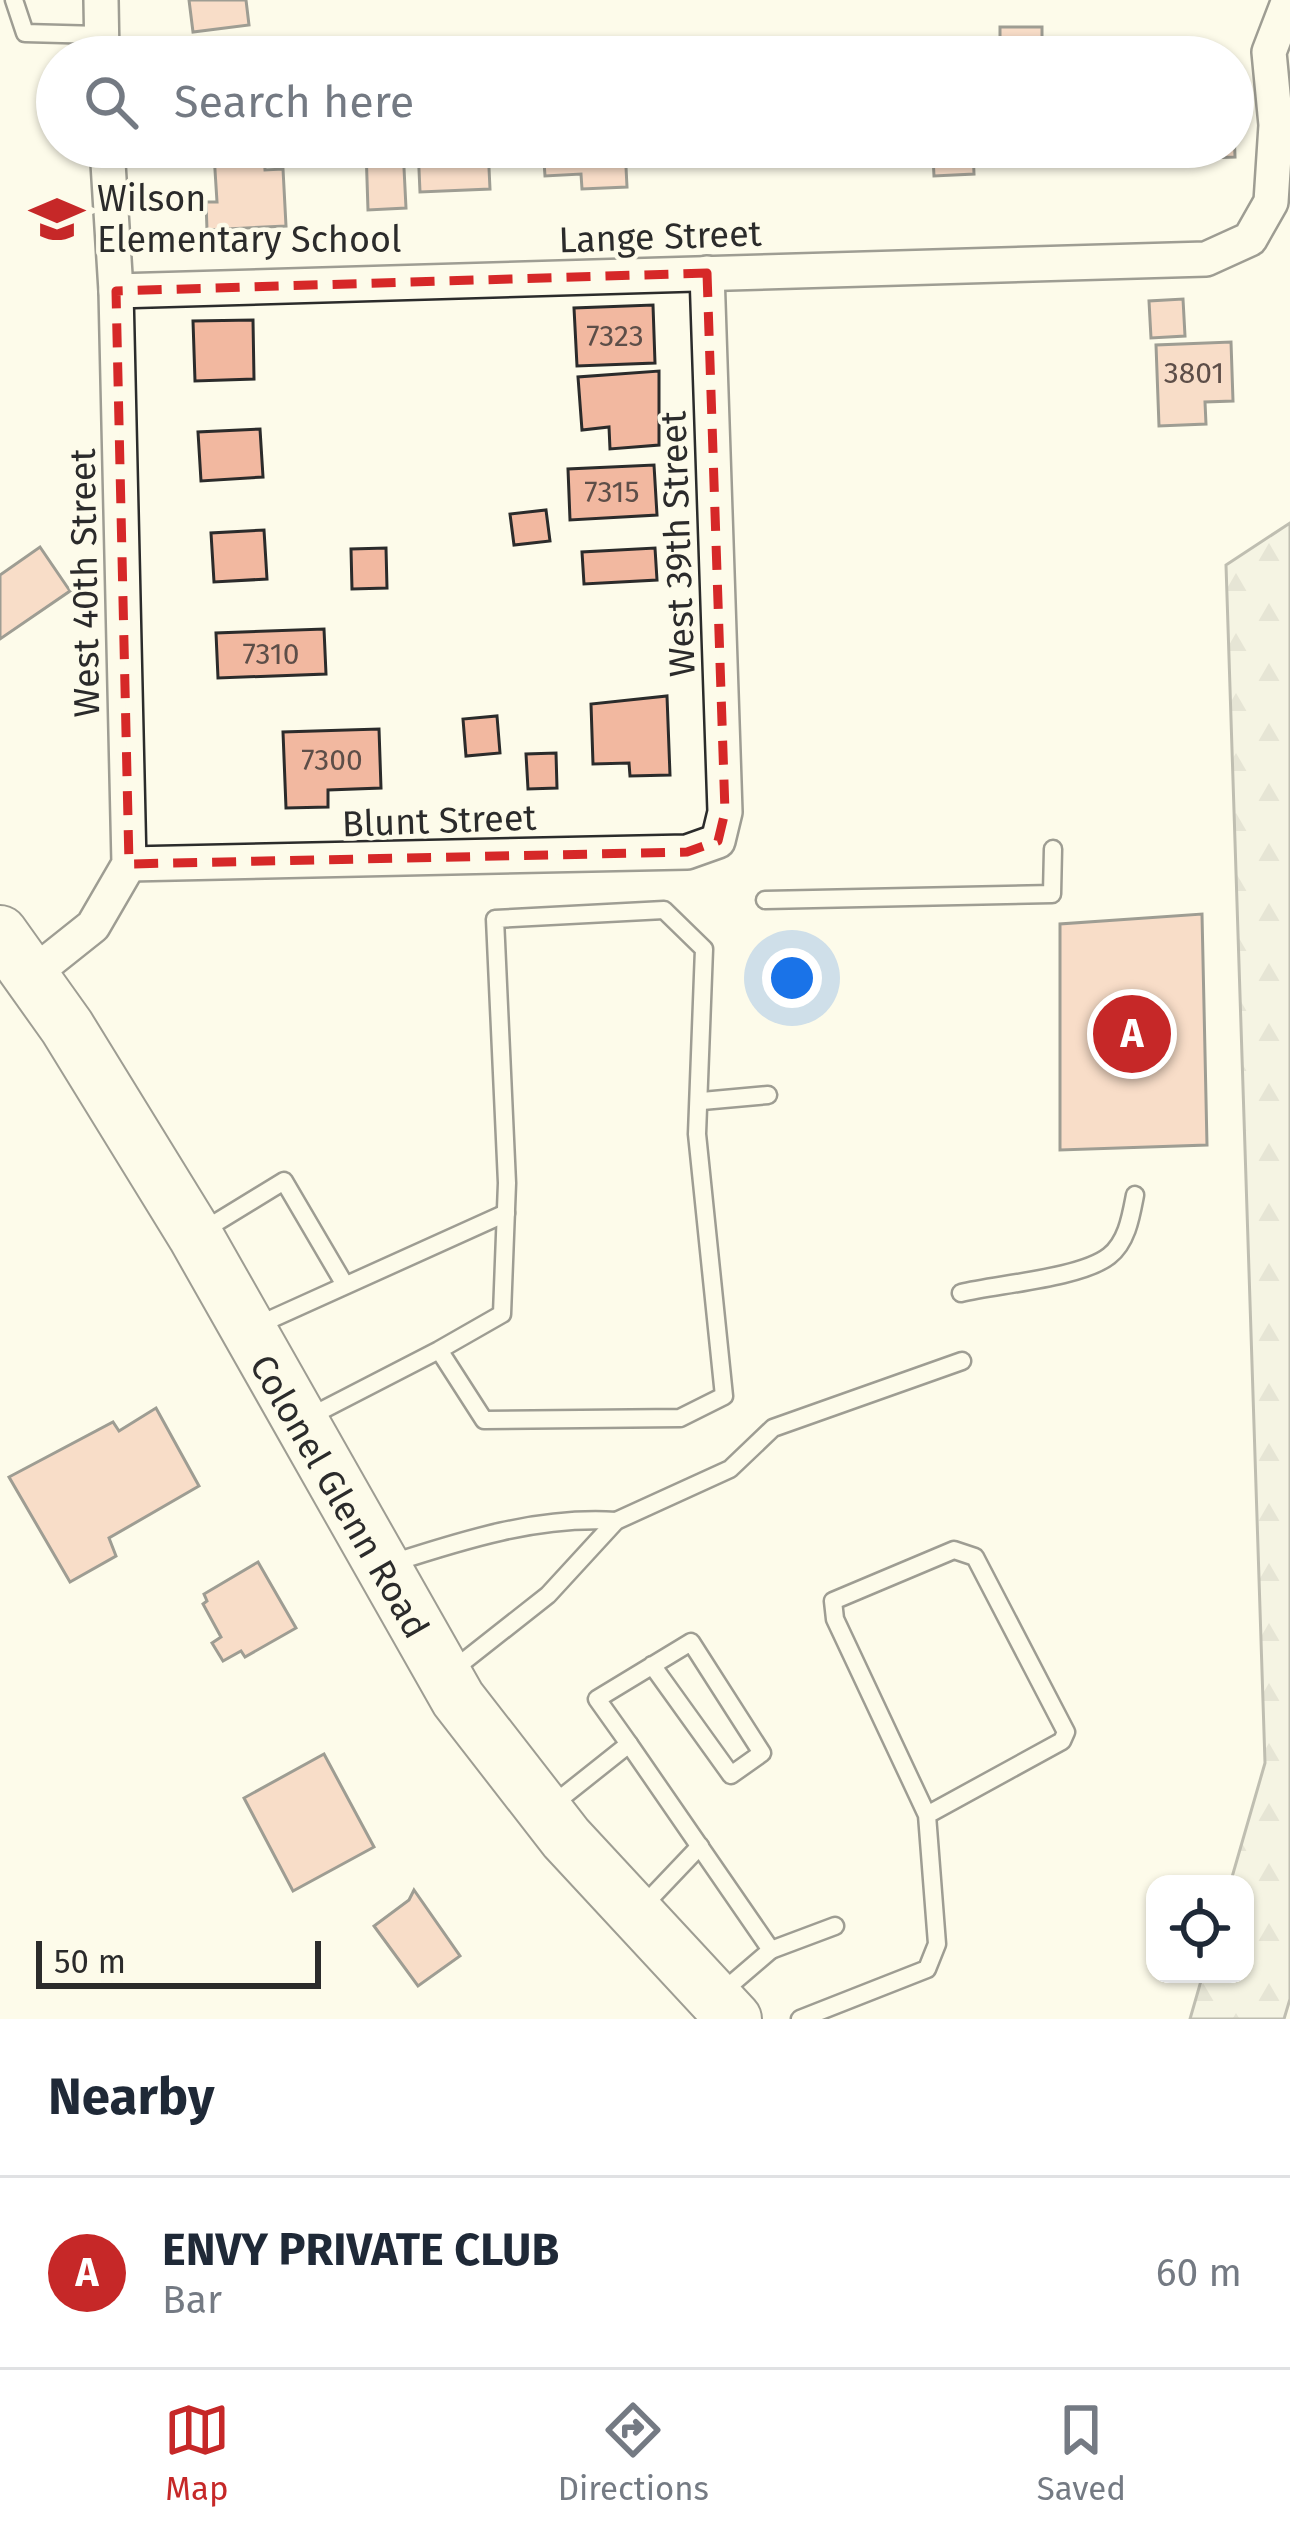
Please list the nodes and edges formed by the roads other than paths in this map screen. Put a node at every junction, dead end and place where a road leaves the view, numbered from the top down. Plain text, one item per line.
1 (14, 0) edge
2 (101, 0) edge
3 (1288, 0) edge
4 (43, 36) edge
5 (101, 36) edge
6 (108, 168) edge
7 (707, 273) junction
8 (116, 291) junction
9 (725, 812) joint
10 (1053, 849) dead end
11 (129, 864) junction
12 (765, 900) dead end
13 (14, 955) edge
14 (768, 1095) dead end
15 (702, 1100) junction
16 (1136, 1196) dead end
17 (506, 1213) junction
18 (195, 1235) junction
19 (345, 1285) junction
20 (961, 1293) dead end
21 (246, 1330) junction
22 (440, 1350) junction
23 (962, 1361) dead end
24 (298, 1423) junction
25 (616, 1521) junction
26 (382, 1567) junction
27 (652, 1666) junction
28 (443, 1677) junction
29 (629, 1744) junction
30 (545, 1811) junction
31 (927, 1815) junction
32 (700, 1846) junction
33 (637, 1912) junction
34 (835, 1926) dead end
35 (771, 1949) junction
36 (725, 2008) edge
37 (800, 2019) edge

1 - 4 lane
2 - 5 street
3 - 7 street, Lange Street
6 - 8 street, West 40th Street
7 - 8 street, Lange Street
7 - 9 street, West 39th Street
8 - 11 street, West 40th Street
9 - 11 street, Blunt Street
10 - 12 lane
11 - 13 street
13 - 18 main road, Colonel Glenn Road
14 - 15 lane
15 - 17 lane
15 - 22 lane
16 - 20 lane
17 - 19 lane
17 - 22 lane
18 - 19 lane
18 - 21 main road, Colonel Glenn Road
19 - 21 lane
21 - 24 main road, Colonel Glenn Road
22 - 24 lane
23 - 25 lane
24 - 26 main road, Colonel Glenn Road
25 - 26 lane
25 - 28 lane
26 - 28 main road, Colonel Glenn Road
27 - 27 lane
27 - 29 lane
28 - 30 main road, Colonel Glenn Road
29 - 30 lane
29 - 32 lane
30 - 33 main road, Colonel Glenn Road
31 - 31 lane
31 - 37 lane
32 - 33 lane
32 - 35 lane
33 - 36 main road, Colonel Glenn Road
34 - 35 lane
35 - 36 lane

